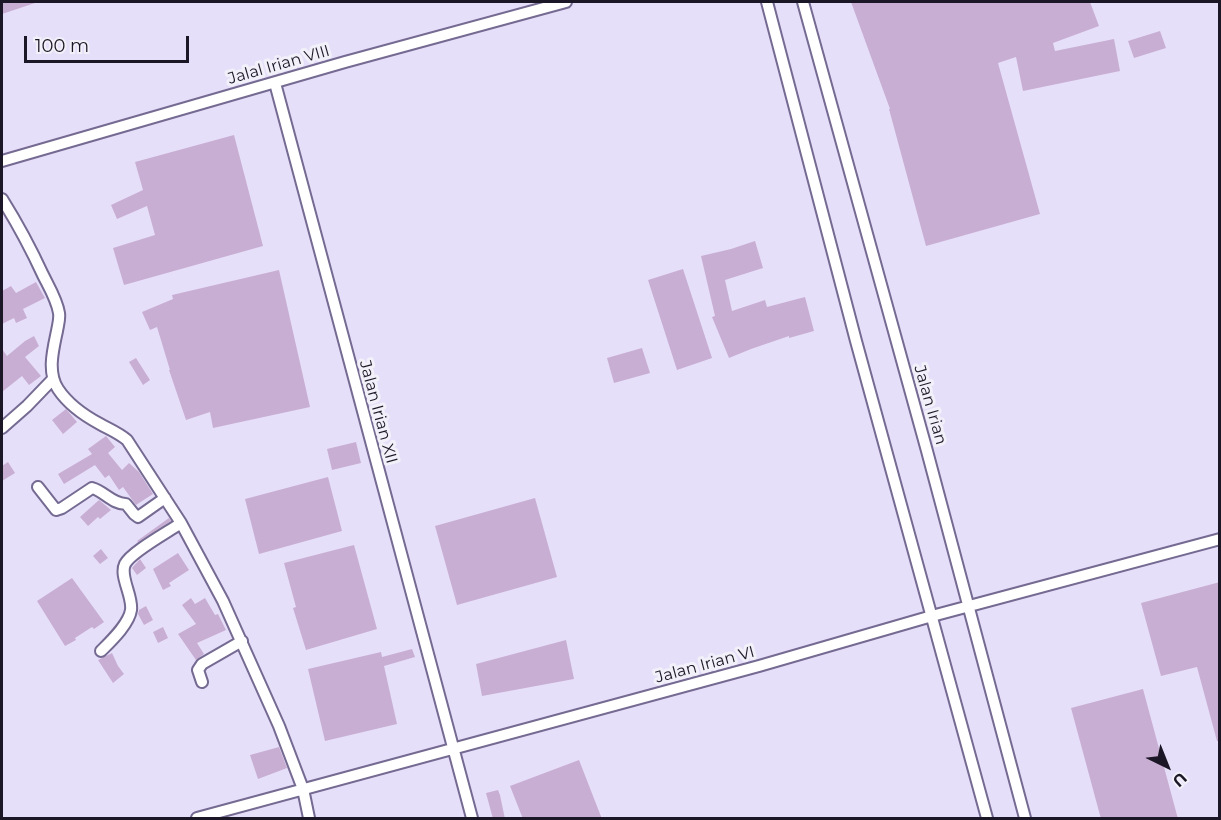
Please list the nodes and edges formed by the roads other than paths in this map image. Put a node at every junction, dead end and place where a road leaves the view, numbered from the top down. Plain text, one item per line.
1 (566, 2) edge
2 (767, 2) edge
3 (802, 2) edge
4 (275, 83) junction
5 (2, 161) edge
6 (2, 199) edge
7 (53, 379) junction
8 (2, 428) edge
9 (38, 487) dead end
10 (165, 498) junction
11 (181, 523) junction
12 (1220, 539) edge
13 (969, 607) junction
14 (932, 616) junction
15 (242, 641) junction
16 (101, 651) dead end
17 (202, 682) dead end
18 (453, 750) junction
19 (303, 789) junction
20 (197, 819) edge
21 (309, 819) edge
22 (472, 819) edge
23 (987, 819) edge
24 (1025, 819) edge

1 - 4 street, Jalal Irian VIII
2 - 14 street
3 - 13 street, Jalan Irian
4 - 5 street, Jalal Irian VIII
4 - 18 street, Jalan Irian XII
6 - 7 street
7 - 8 street
7 - 10 street
9 - 10 street
10 - 11 street
11 - 15 street
11 - 16 street
12 - 13 street, Jalan Irian VI
13 - 14 street, Jalan Irian VI
13 - 24 street, Jalan Irian
14 - 18 street, Jalan Irian VI
14 - 23 street
15 - 17 street
15 - 19 street
18 - 19 street, Jalan Irian VI
18 - 22 street, Jalan Irian XII
19 - 20 street, Jalan Irian VI
19 - 21 street

